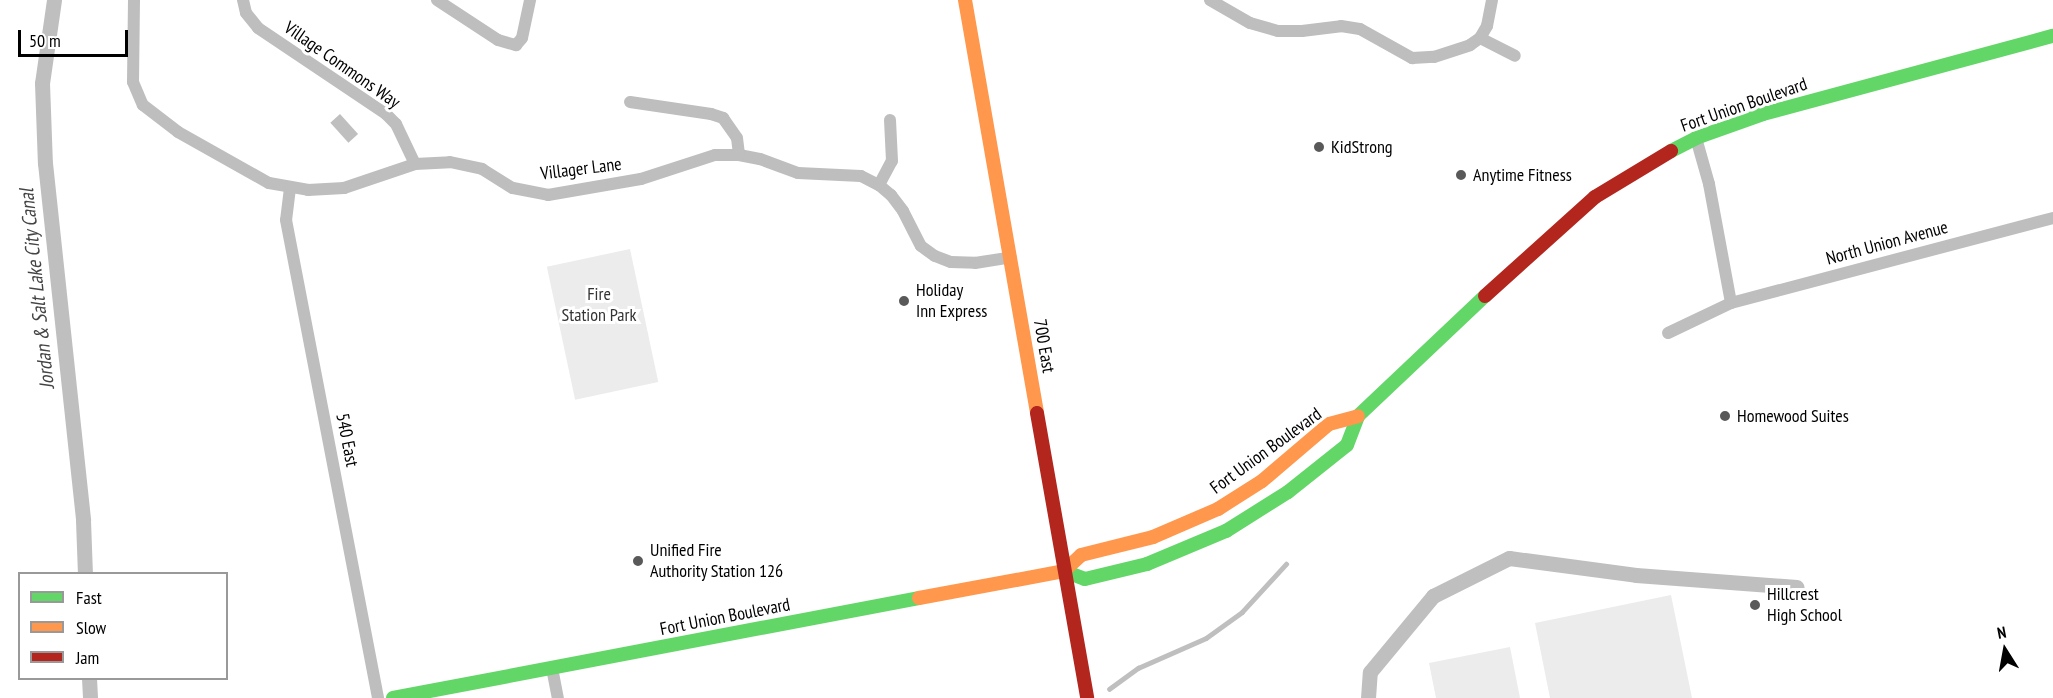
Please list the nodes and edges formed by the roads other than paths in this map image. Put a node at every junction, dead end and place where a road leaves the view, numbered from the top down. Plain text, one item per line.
1 (134, 0) edge
2 (243, 0) edge
3 (437, 0) edge
4 (530, 0) edge
5 (965, 0) edge
6 (1210, 0) edge
7 (1491, 0) edge
8 (2053, 36) edge
9 (1480, 38) junction
10 (1515, 56) dead end
11 (630, 102) dead end
12 (890, 120) dead end
13 (1696, 138) junction
14 (739, 155) junction
15 (415, 164) junction
16 (879, 185) junction
17 (290, 188) junction
18 (2053, 218) edge
19 (1011, 257) junction
20 (1731, 303) junction
21 (1668, 333) dead end
22 (1358, 416) junction
23 (1064, 571) junction
24 (552, 668) junction
25 (378, 698) edge
26 (393, 698) edge
27 (558, 698) edge
28 (1087, 698) edge

1 - 17 street, Villager Lane
2 - 15 street, Village Commons Way
3 - 4 street
5 - 19 main road, 700 East
6 - 9 street
7 - 9 street
8 - 13 main road, Fort Union Boulevard
9 - 10 street
11 - 14 street
12 - 16 street
13 - 20 street
13 - 22 main road, Fort Union Boulevard
14 - 15 street, Villager Lane
14 - 16 street, Villager Lane
15 - 17 street, Villager Lane
16 - 19 street, Villager Lane
17 - 25 street, 540 East
18 - 20 street, North Union Avenue
19 - 23 main road, 700 East
20 - 21 street, North Union Avenue
22 - 23 main road, Fort Union Boulevard
22 - 23 main road, Fort Union Boulevard
23 - 24 main road, Fort Union Boulevard
23 - 28 main road, 700 East
24 - 26 main road, Fort Union Boulevard
24 - 27 street

